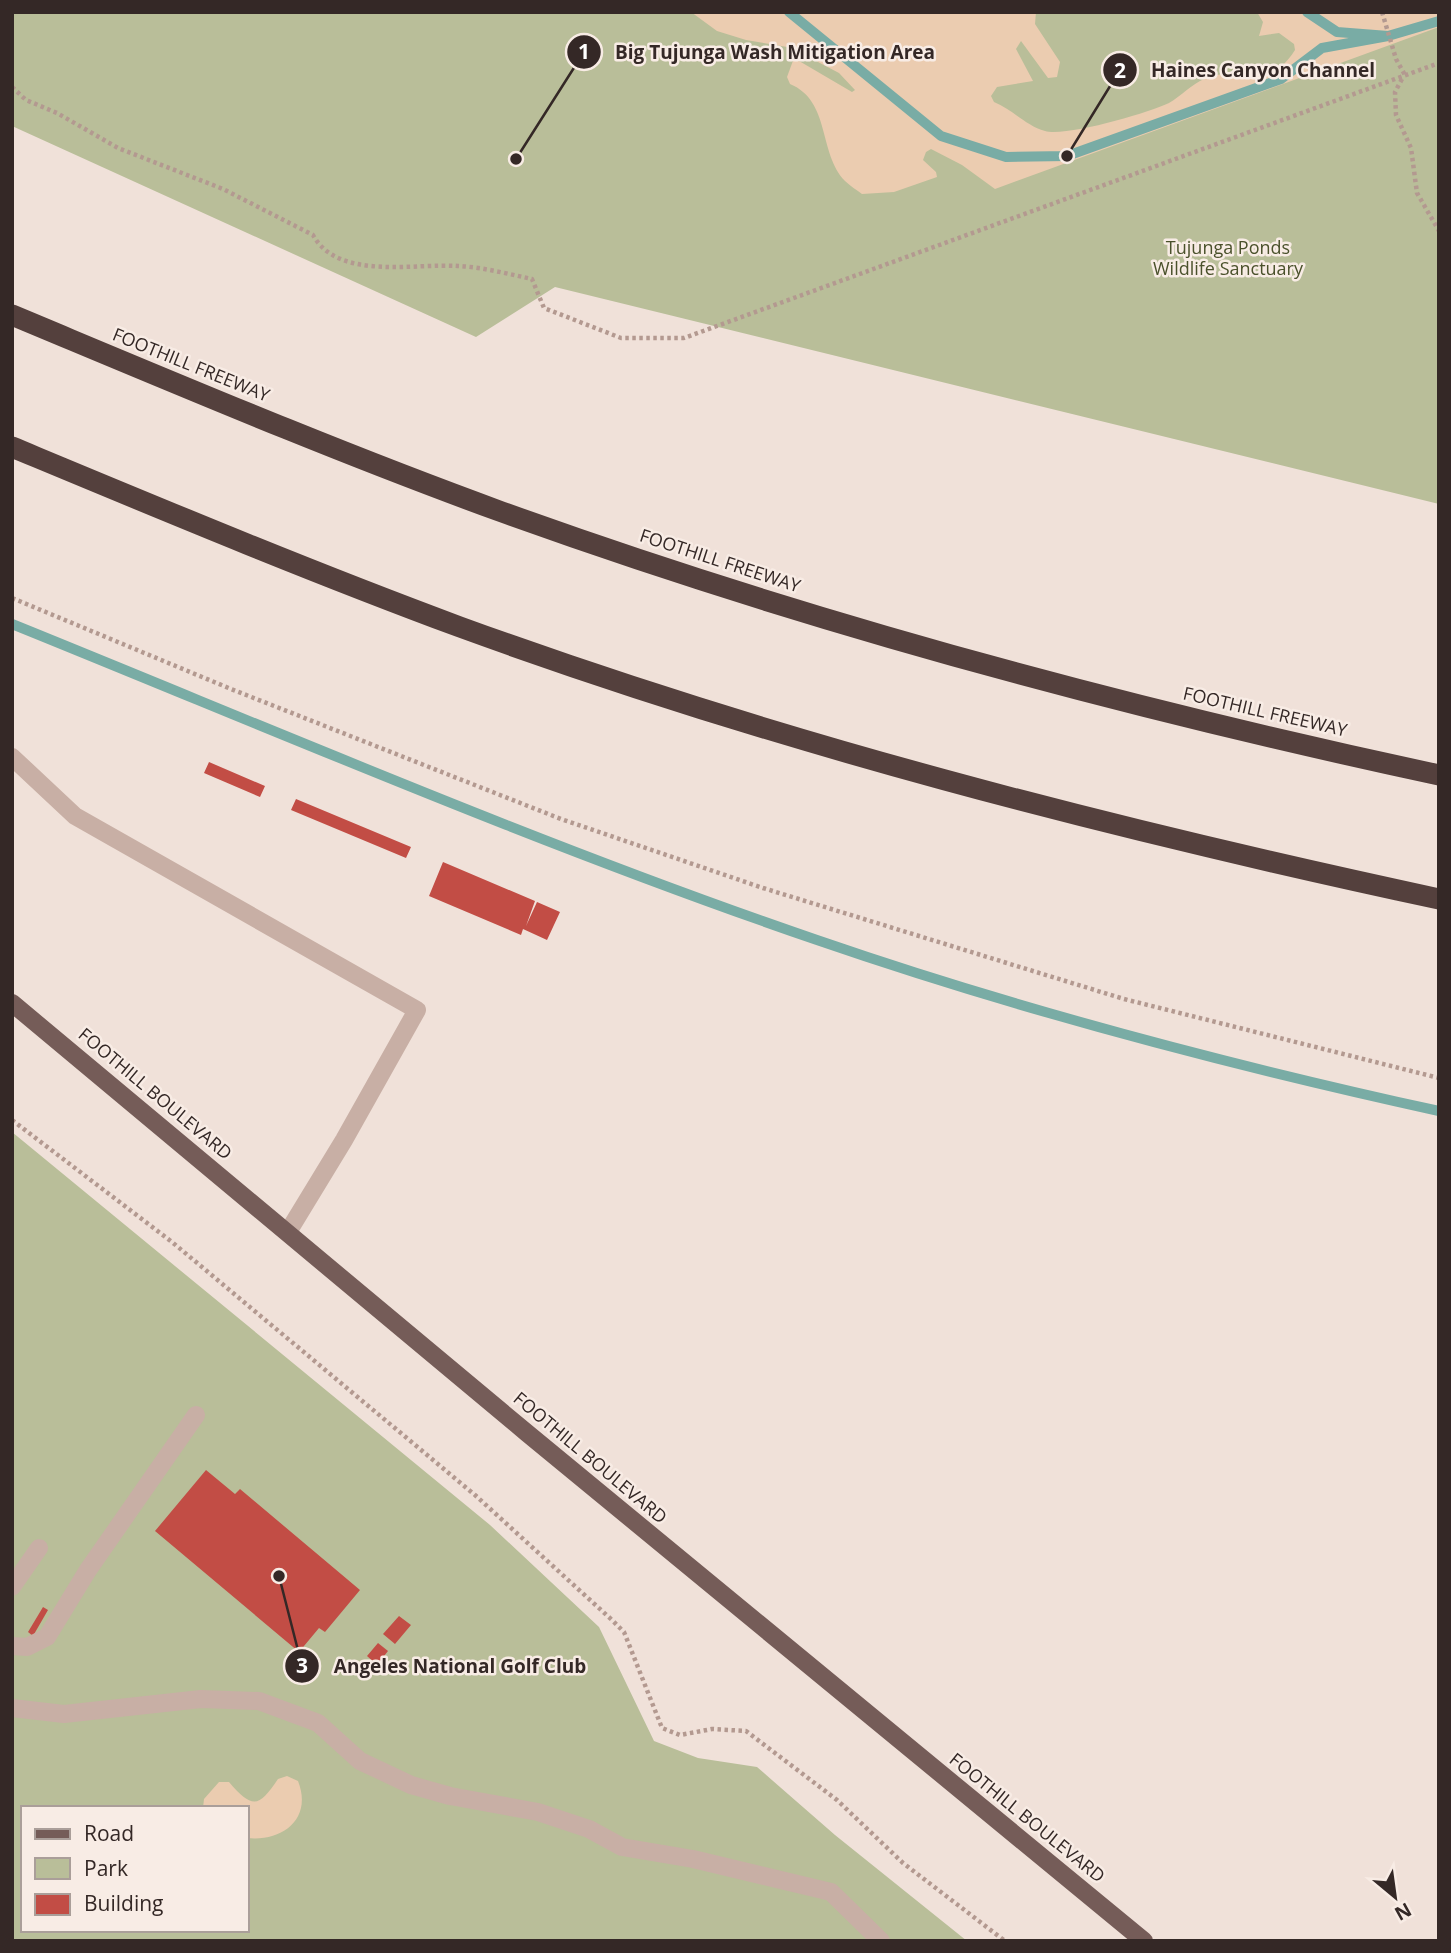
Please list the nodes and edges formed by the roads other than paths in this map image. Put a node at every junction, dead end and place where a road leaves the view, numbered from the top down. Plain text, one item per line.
1 (12, 316) edge
2 (12, 447) edge
3 (12, 757) edge
4 (1439, 775) edge
5 (1439, 900) edge
6 (12, 1003) edge
7 (288, 1232) junction
8 (195, 1415) dead end
9 (39, 1548) dead end
10 (12, 1587) edge
11 (12, 1646) edge
12 (12, 1708) edge
13 (881, 1941) edge
14 (1144, 1941) edge

1 - 4 highway, FOOTHILL FREEWAY
2 - 5 highway
3 - 7 lane
6 - 7 main road, FOOTHILL BOULEVARD
7 - 14 main road, FOOTHILL BOULEVARD
8 - 11 lane
9 - 10 lane
12 - 13 lane

